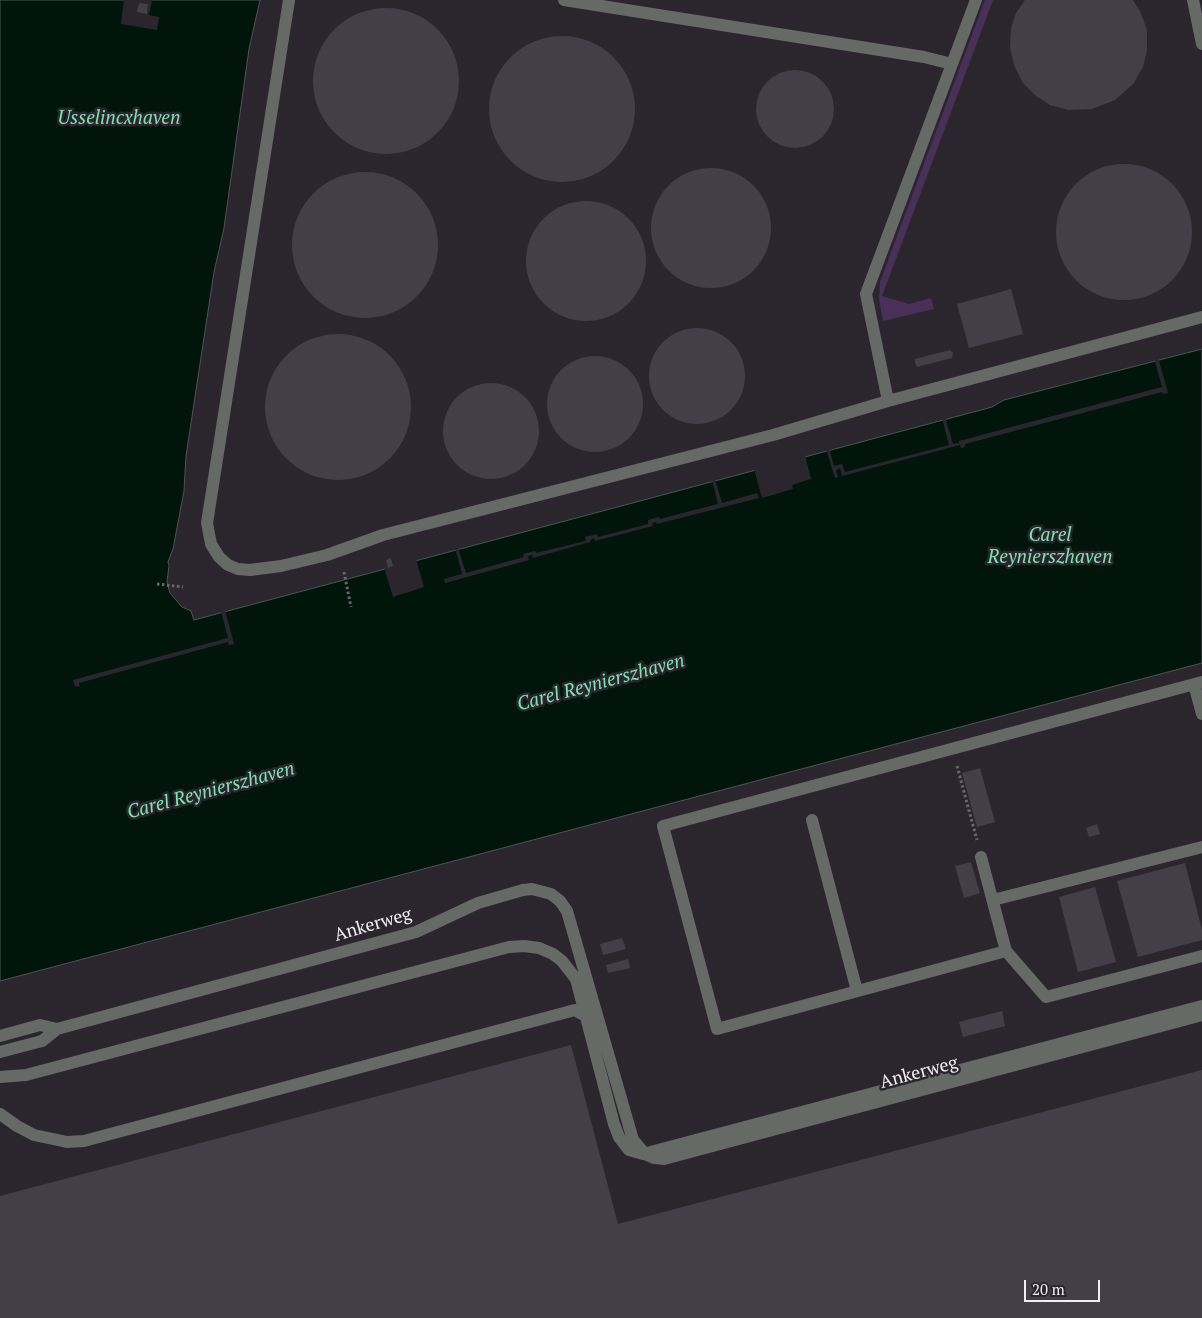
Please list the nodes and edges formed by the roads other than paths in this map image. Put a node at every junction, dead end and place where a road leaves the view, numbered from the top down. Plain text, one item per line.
1 (289, 0) edge
2 (564, 0) edge
3 (976, 0) edge
4 (1192, 0) edge
5 (1202, 44) edge
6 (952, 64) junction
7 (1202, 317) edge
8 (888, 401) junction
9 (1198, 683) edge
10 (1202, 714) edge
11 (812, 820) dead end
12 (1202, 847) edge
13 (981, 857) road end
14 (993, 900) junction
15 (1006, 951) junction
16 (1202, 956) edge
17 (857, 991) junction
18 (1202, 1006) edge
19 (1202, 1015) edge
20 (57, 1029) junction
21 (602, 1032) junction
22 (0, 1036) edge
23 (0, 1052) edge
24 (0, 1077) edge
25 (0, 1114) edge

1 - 8 lane
2 - 6 lane
3 - 6 lane
4 - 5 lane
6 - 8 lane
7 - 8 lane
9 - 10 lane
9 - 17 lane
11 - 17 lane
12 - 14 lane
13 - 14 lane
14 - 15 lane
15 - 16 lane
15 - 17 lane
18 - 24 lane, Ankerweg
19 - 21 lane, Ankerweg
20 - 21 lane, Ankerweg
20 - 22 lane, Ankerweg
20 - 23 lane, Ankerweg
21 - 25 lane

